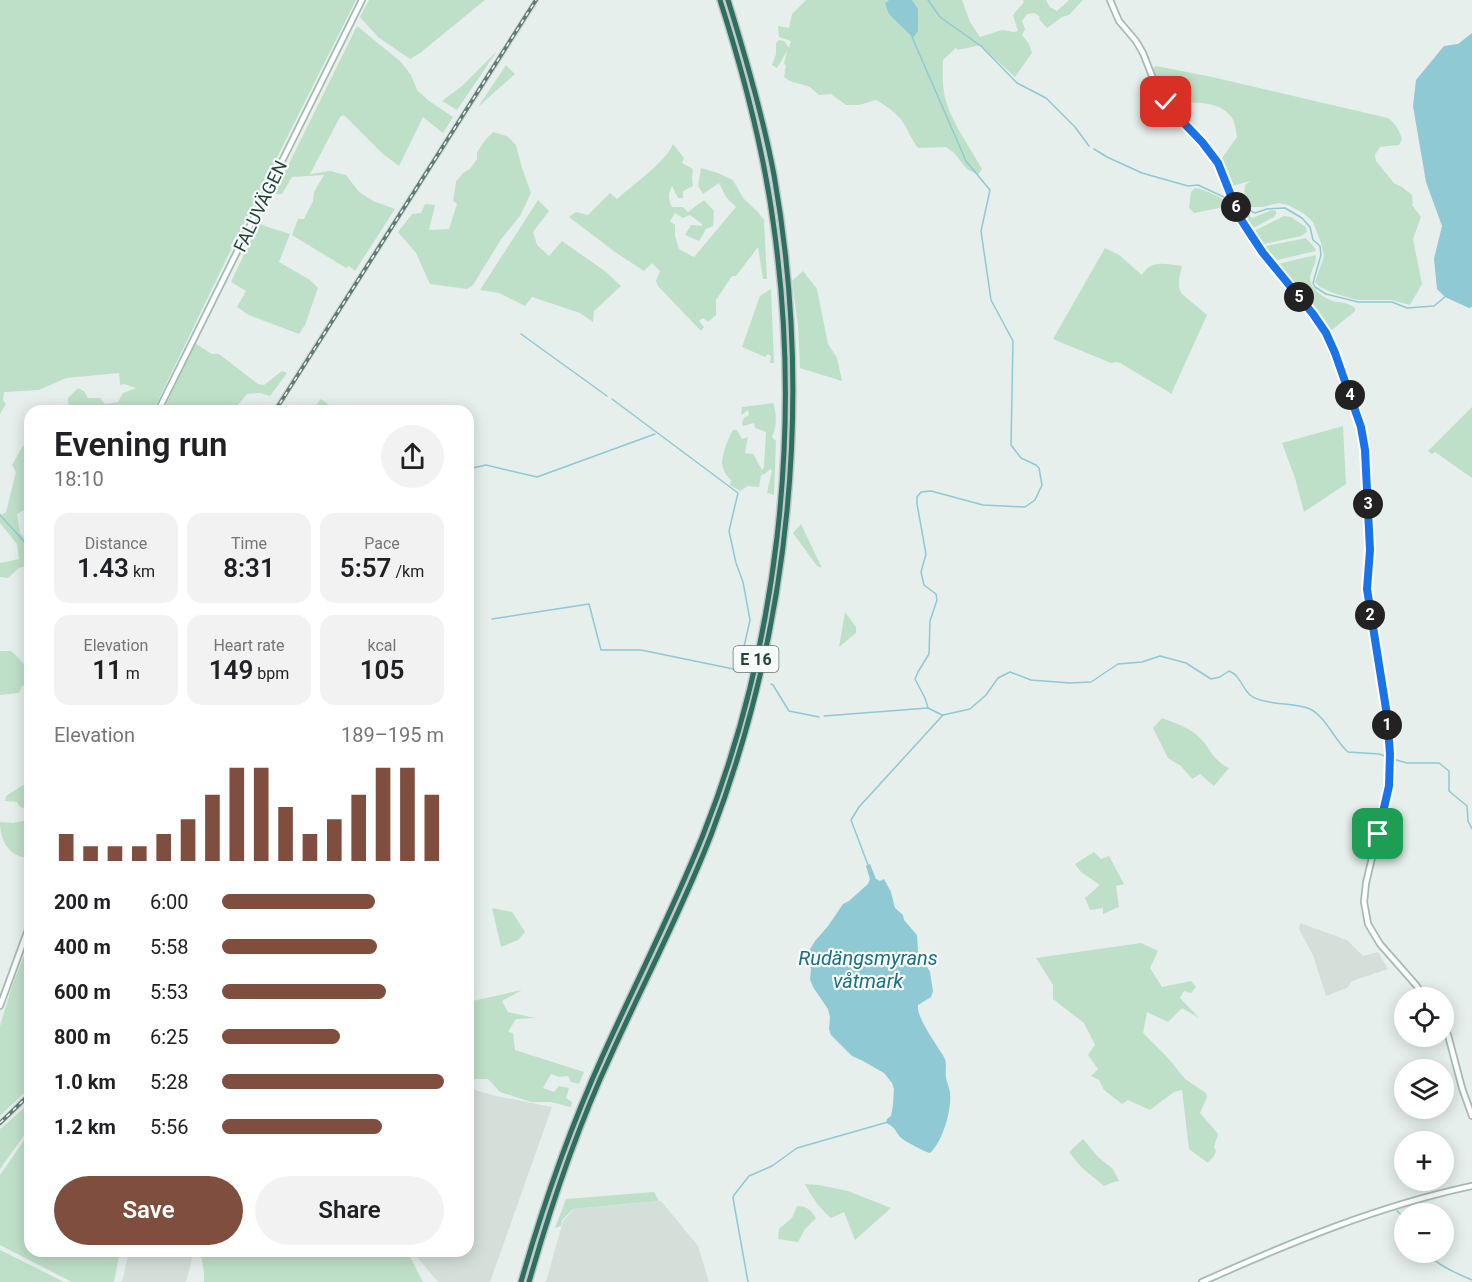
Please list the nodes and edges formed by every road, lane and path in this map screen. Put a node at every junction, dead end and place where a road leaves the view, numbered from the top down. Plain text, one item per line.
1 (362, 0) edge
2 (720, 0) edge
3 (728, 0) edge
4 (1110, 0) edge
5 (161, 405) edge
6 (24, 940) edge
7 (1417, 987) edge
8 (0, 1006) edge
9 (1451, 1047) edge
10 (1472, 1116) edge
11 (1472, 1186) edge
12 (521, 1282) edge
13 (529, 1282) edge
14 (1202, 1282) edge

1 - 5 street, FALUVÄGEN
2 - 12 highway, E 16
3 - 13 highway, E 16
4 - 7 street
6 - 8 street
9 - 10 street
11 - 14 street

